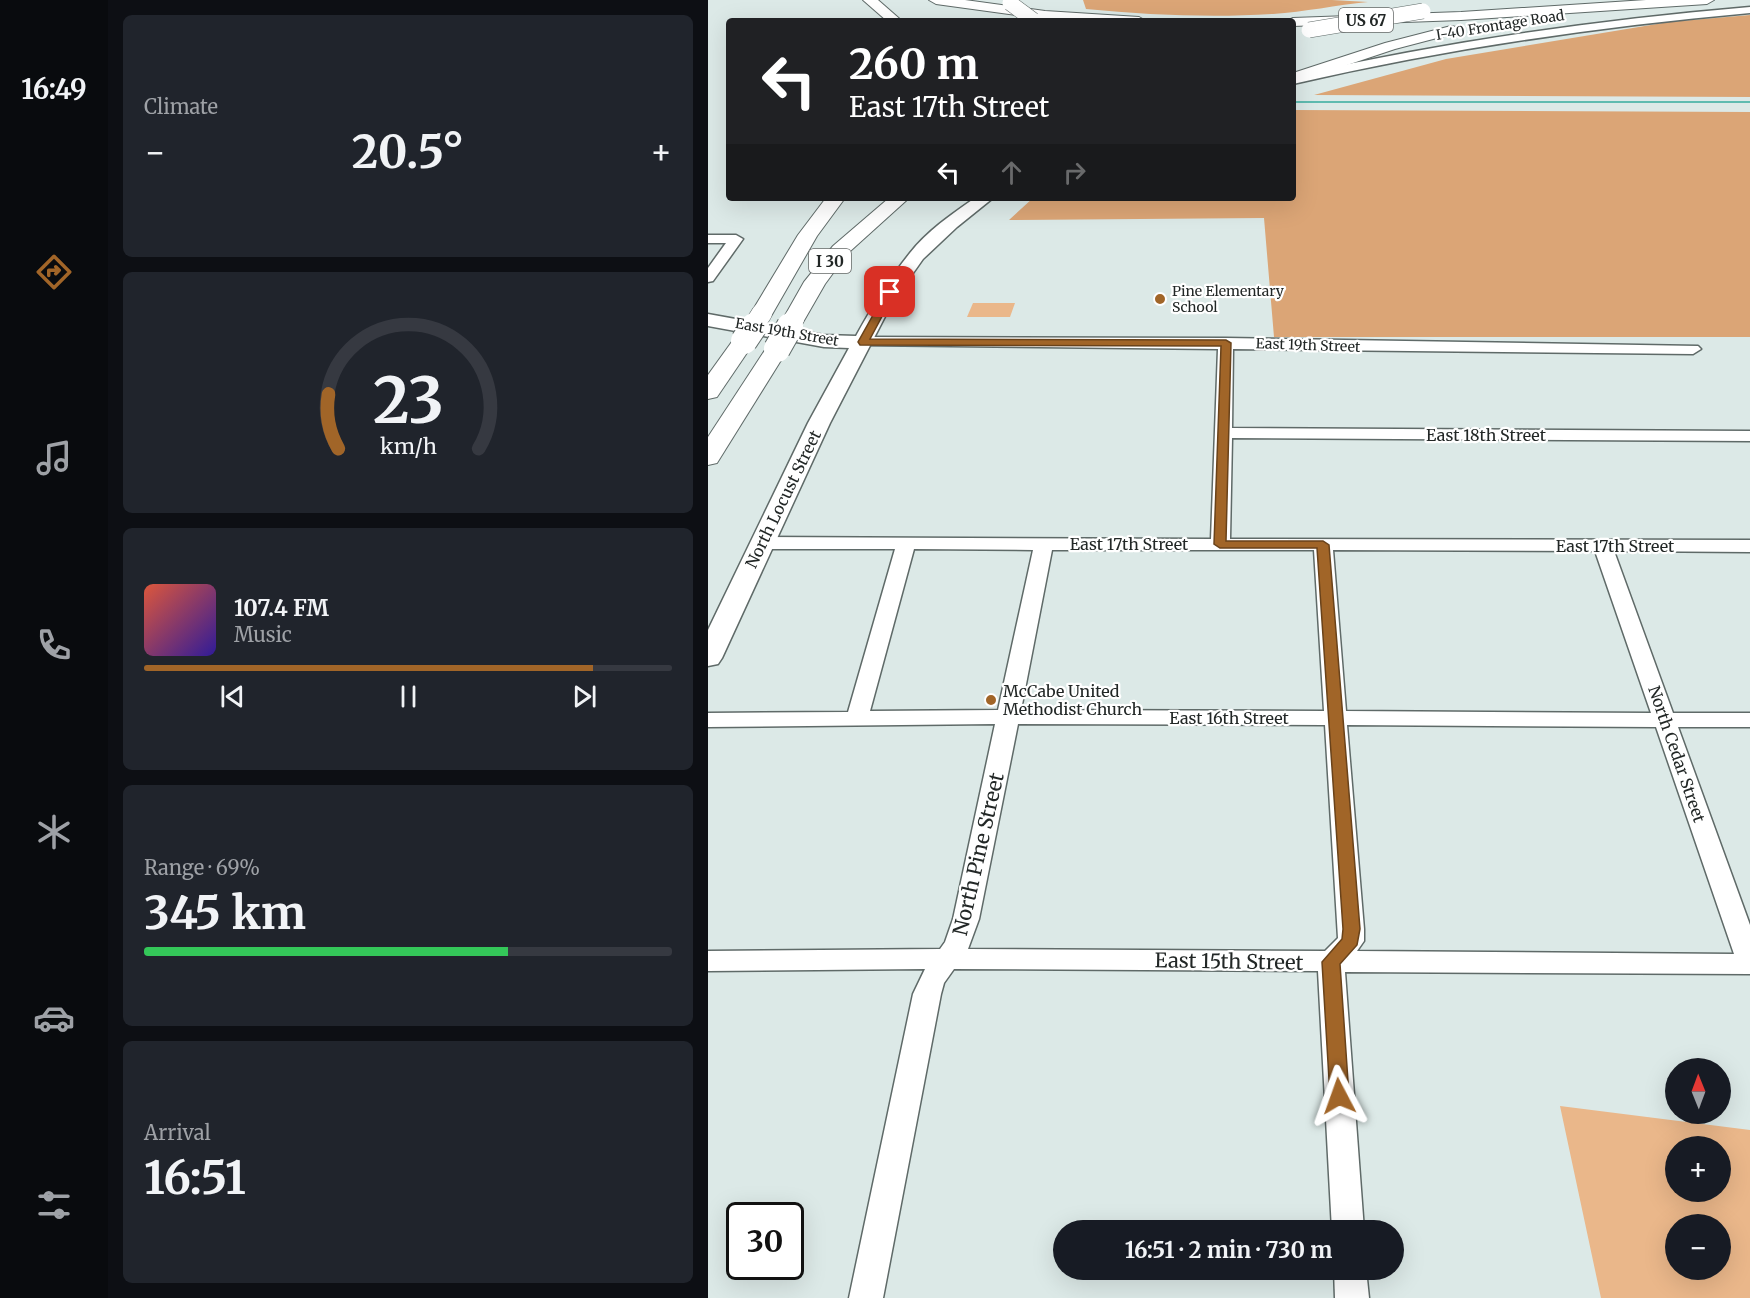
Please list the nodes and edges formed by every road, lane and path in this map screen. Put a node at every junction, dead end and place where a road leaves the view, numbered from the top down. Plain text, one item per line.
1 (870, 0) edge
2 (936, 0) edge
3 (1536, 0) edge
4 (1707, 0) edge
5 (1006, 2) edge
6 (1451, 2) dead end
7 (1027, 3) edge
8 (1597, 7) junction
9 (1750, 10) edge
10 (891, 18) edge
11 (1031, 18) edge
12 (1034, 18) edge
13 (1092, 18) edge
14 (1296, 23) edge
15 (1296, 23) edge
16 (1296, 32) edge
17 (1296, 78) edge
18 (1296, 78) edge
19 (897, 201) edge
20 (907, 201) edge
21 (981, 201) edge
22 (828, 203) edge
23 (881, 215) junction
24 (708, 239) edge
25 (708, 278) edge
26 (708, 320) edge
27 (863, 342) junction
28 (1226, 343) junction
29 (1693, 349) dead end
30 (727, 366) junction
31 (708, 383) edge
32 (708, 392) edge
33 (1223, 433) junction
34 (1750, 436) edge
35 (708, 457) edge
36 (761, 543) junction
37 (906, 543) junction
38 (1044, 544) junction
39 (1220, 544) junction
40 (1323, 545) junction
41 (1603, 546) junction
42 (1750, 546) edge
43 (708, 658) edge
44 (1008, 717) junction
45 (857, 718) junction
46 (1335, 718) junction
47 (708, 720) edge
48 (1665, 720) junction
49 (1750, 720) edge
50 (947, 958) junction
51 (708, 961) edge
52 (1331, 962) junction
53 (1750, 963) edge
54 (1347, 1220) edge
55 (1351, 1280) edge
56 (866, 1298) edge
57 (1352, 1298) edge

1 - 10 highway
2 - 13 highway
3 - 16 highway, US 67, bridge
4 - 8 highway
5 - 11 highway, bridge
6 - 15 highway, US 67
7 - 12 highway
8 - 14 highway
8 - 17 highway
9 - 18 main road, I-40 Frontage Road
19 - 23 highway
20 - 23 highway
21 - 27 main road, North Locust Street
22 - 30 highway, I 30, bridge
23 - 35 highway, I 30, bridge
24 - 25 street
26 - 27 main road, East 19th Street
27 - 28 street, East 19th Street
27 - 36 main road, North Locust Street
28 - 29 street, East 19th Street
28 - 33 street
30 - 31 highway
30 - 32 highway, I 30
33 - 34 street, East 18th Street
33 - 39 street
36 - 37 street, East 17th Street
36 - 43 main road, North Locust Street
37 - 38 street, East 17th Street
37 - 45 street
38 - 39 street, East 17th Street
38 - 44 street, North Pine Street
39 - 40 street, East 17th Street
40 - 41 street, East 17th Street
40 - 46 street
41 - 42 street, East 17th Street
41 - 48 street, North Cedar Street
44 - 45 street, East 16th Street
44 - 46 street, East 16th Street
44 - 50 street, North Pine Street
45 - 47 street, East 16th Street
46 - 48 street, East 16th Street
46 - 52 street
48 - 49 street, East 16th Street
48 - 53 street, North Cedar Street
50 - 51 street, East 15th Street
50 - 52 street, East 15th Street
50 - 56 street, North Pine Street
52 - 53 street, East 15th Street
52 - 54 street
55 - 57 street

